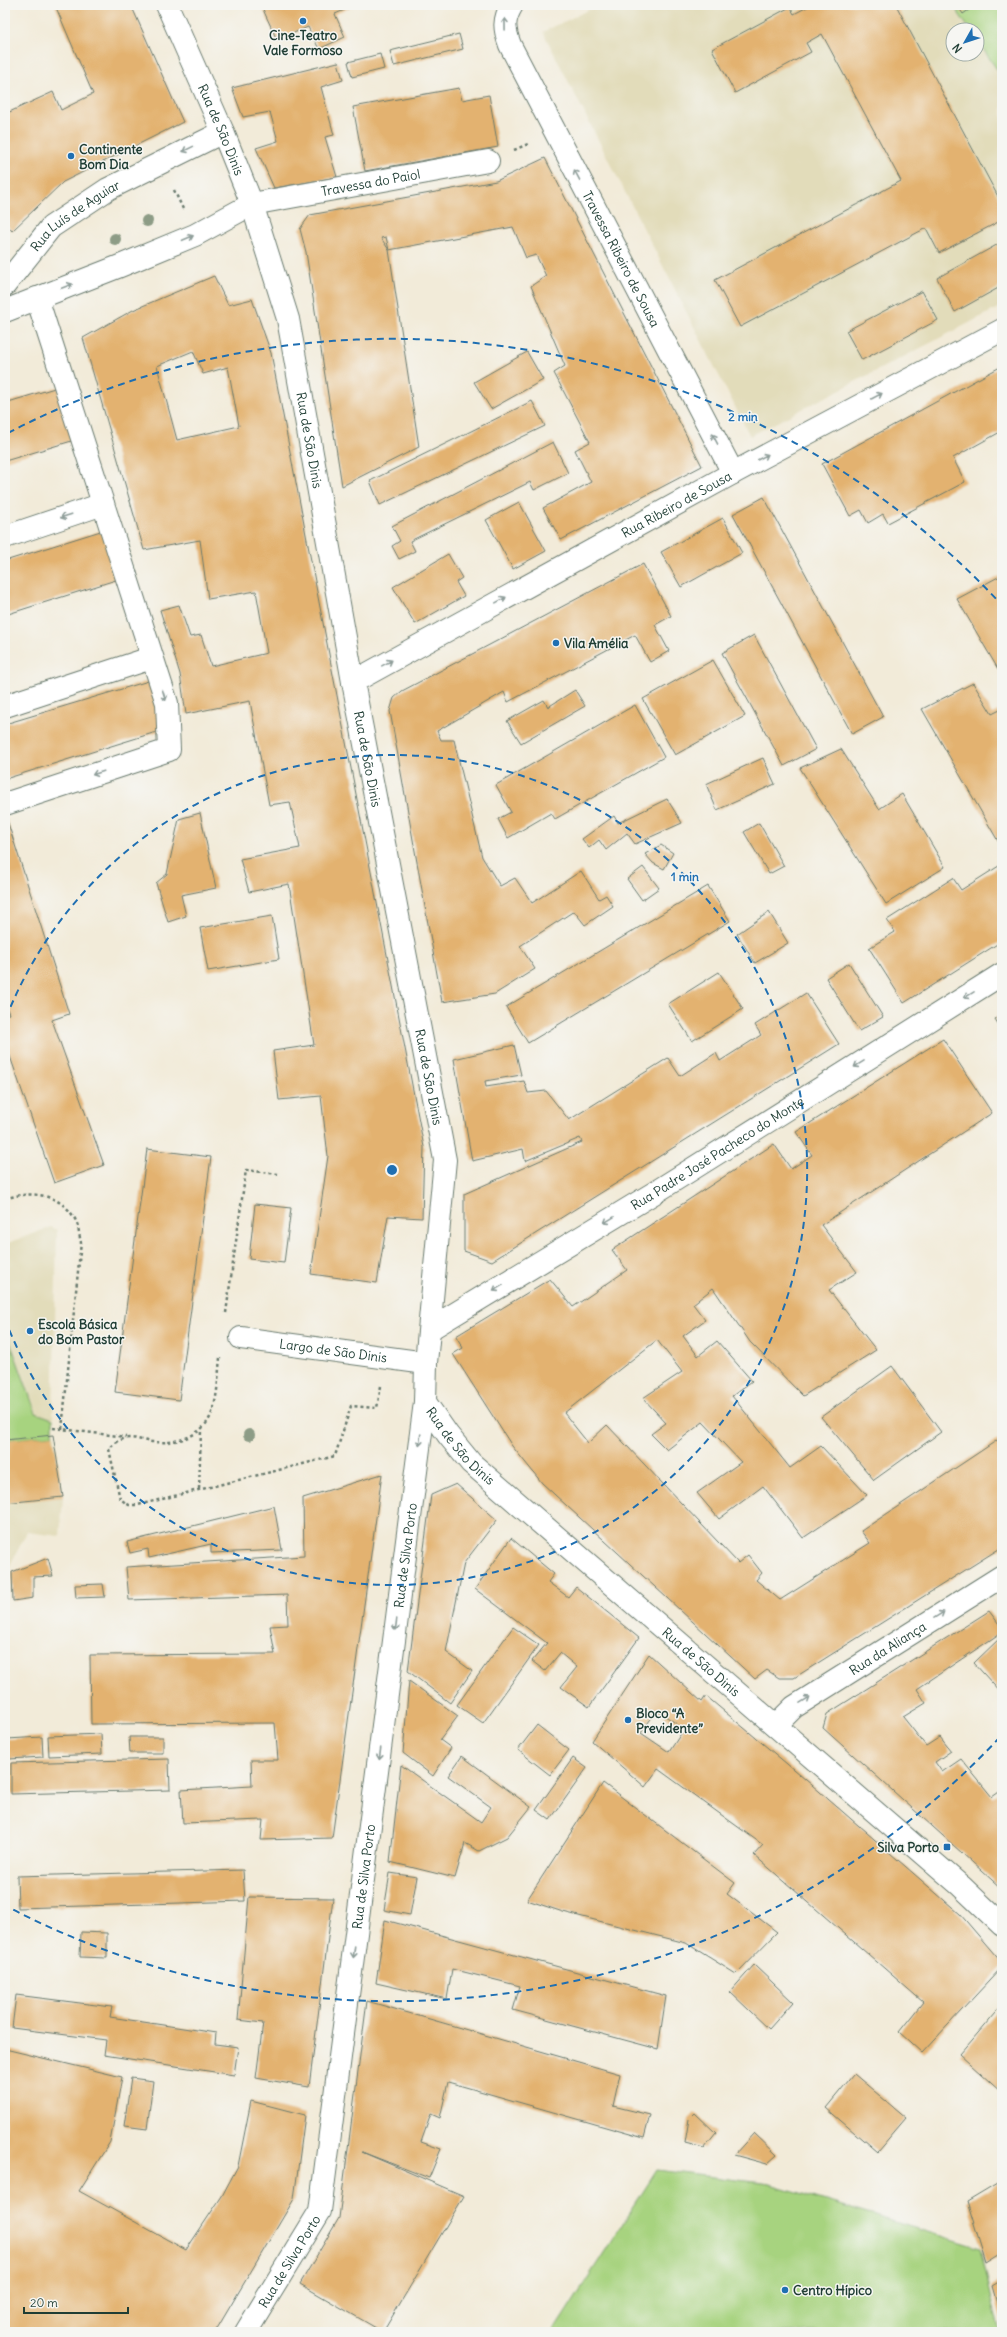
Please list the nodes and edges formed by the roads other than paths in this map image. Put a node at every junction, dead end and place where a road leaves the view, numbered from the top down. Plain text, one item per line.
1 (167, 5) edge
2 (512, 5) edge
3 (223, 132) junction
4 (488, 161) dead end
5 (252, 204) junction
6 (5, 285) edge
7 (37, 298) junction
8 (5, 310) edge
9 (1002, 330) edge
10 (733, 473) junction
11 (103, 504) junction
12 (5, 537) edge
13 (151, 658) junction
14 (353, 682) junction
15 (5, 706) edge
16 (5, 804) edge
17 (1002, 974) edge
18 (430, 1329) junction
19 (232, 1336) road end
20 (426, 1363) junction
21 (425, 1402) junction
22 (1002, 1576) edge
23 (776, 1725) junction
24 (1002, 1925) edge
25 (246, 2332) edge

1 - 3 street, Rua de São Dinis
10 -> 2 street, Travessa Ribeiro de Sousa
3 - 5 street, Rua de São Dinis
3 -> 6 street, Rua Luís de Aguiar
4 - 5 street, Travessa do Paiol
7 -> 5 street
5 - 14 street, Rua de São Dinis
7 - 8 street
7 - 11 street
10 -> 9 street, Rua Ribeiro de Sousa
14 -> 10 street, Rua Ribeiro de Sousa
11 -> 12 street
11 - 13 street
13 - 15 street
13 -> 16 street
14 - 18 street, Rua de São Dinis
17 -> 18 street, Rua Padre José Pacheco do Monte
18 - 20 street, Rua de São Dinis
19 - 20 street, Largo de São Dinis
20 - 21 street, Rua de São Dinis
21 - 23 street, Rua de São Dinis
21 -> 25 street, Rua de Silva Porto
23 -> 22 street, Rua da Aliança
23 - 24 street, Rua de São Dinis

